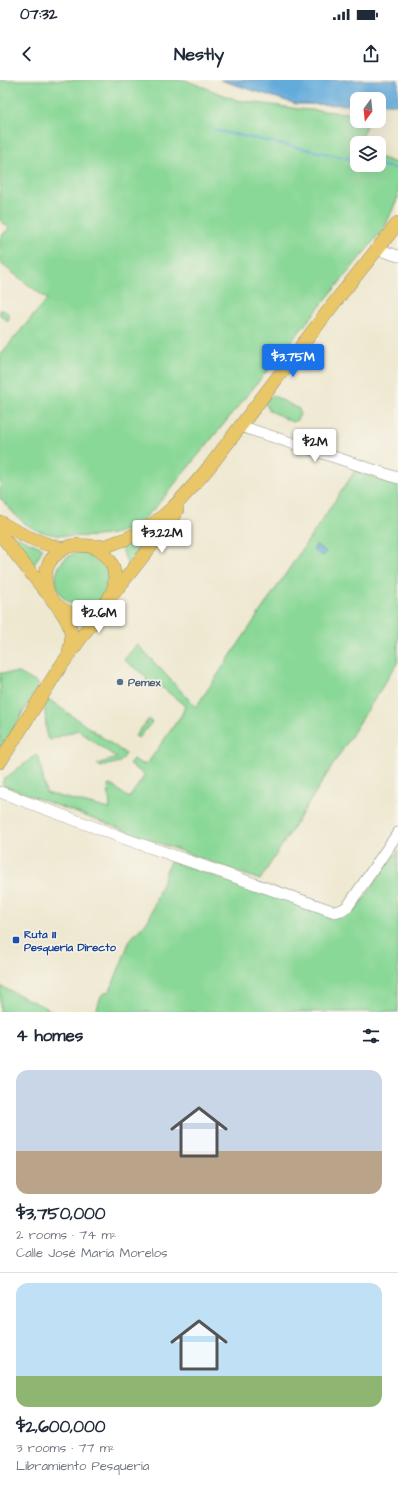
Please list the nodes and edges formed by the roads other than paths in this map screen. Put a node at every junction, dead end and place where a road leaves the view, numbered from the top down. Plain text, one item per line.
1 (398, 223) edge
2 (377, 249) junction
3 (398, 256) edge
4 (240, 426) junction
5 (398, 478) edge
6 (189, 492) junction
7 (0, 522) edge
8 (0, 534) edge
9 (92, 546) junction
10 (63, 548) junction
11 (51, 599) junction
12 (109, 599) junction
13 (68, 656) junction
14 (0, 762) edge
15 (0, 792) edge
16 (398, 833) edge

1 - 2 main road
2 - 3 street
2 - 4 main road
4 - 5 street
4 - 6 main road
6 - 9 main road
6 - 12 main road
7 - 10 main road
8 - 11 main road
9 - 10 main road
9 - 12 main road
10 - 11 main road
11 - 12 main road
11 - 13 main road
12 - 13 main road
13 - 14 main road
15 - 16 street

